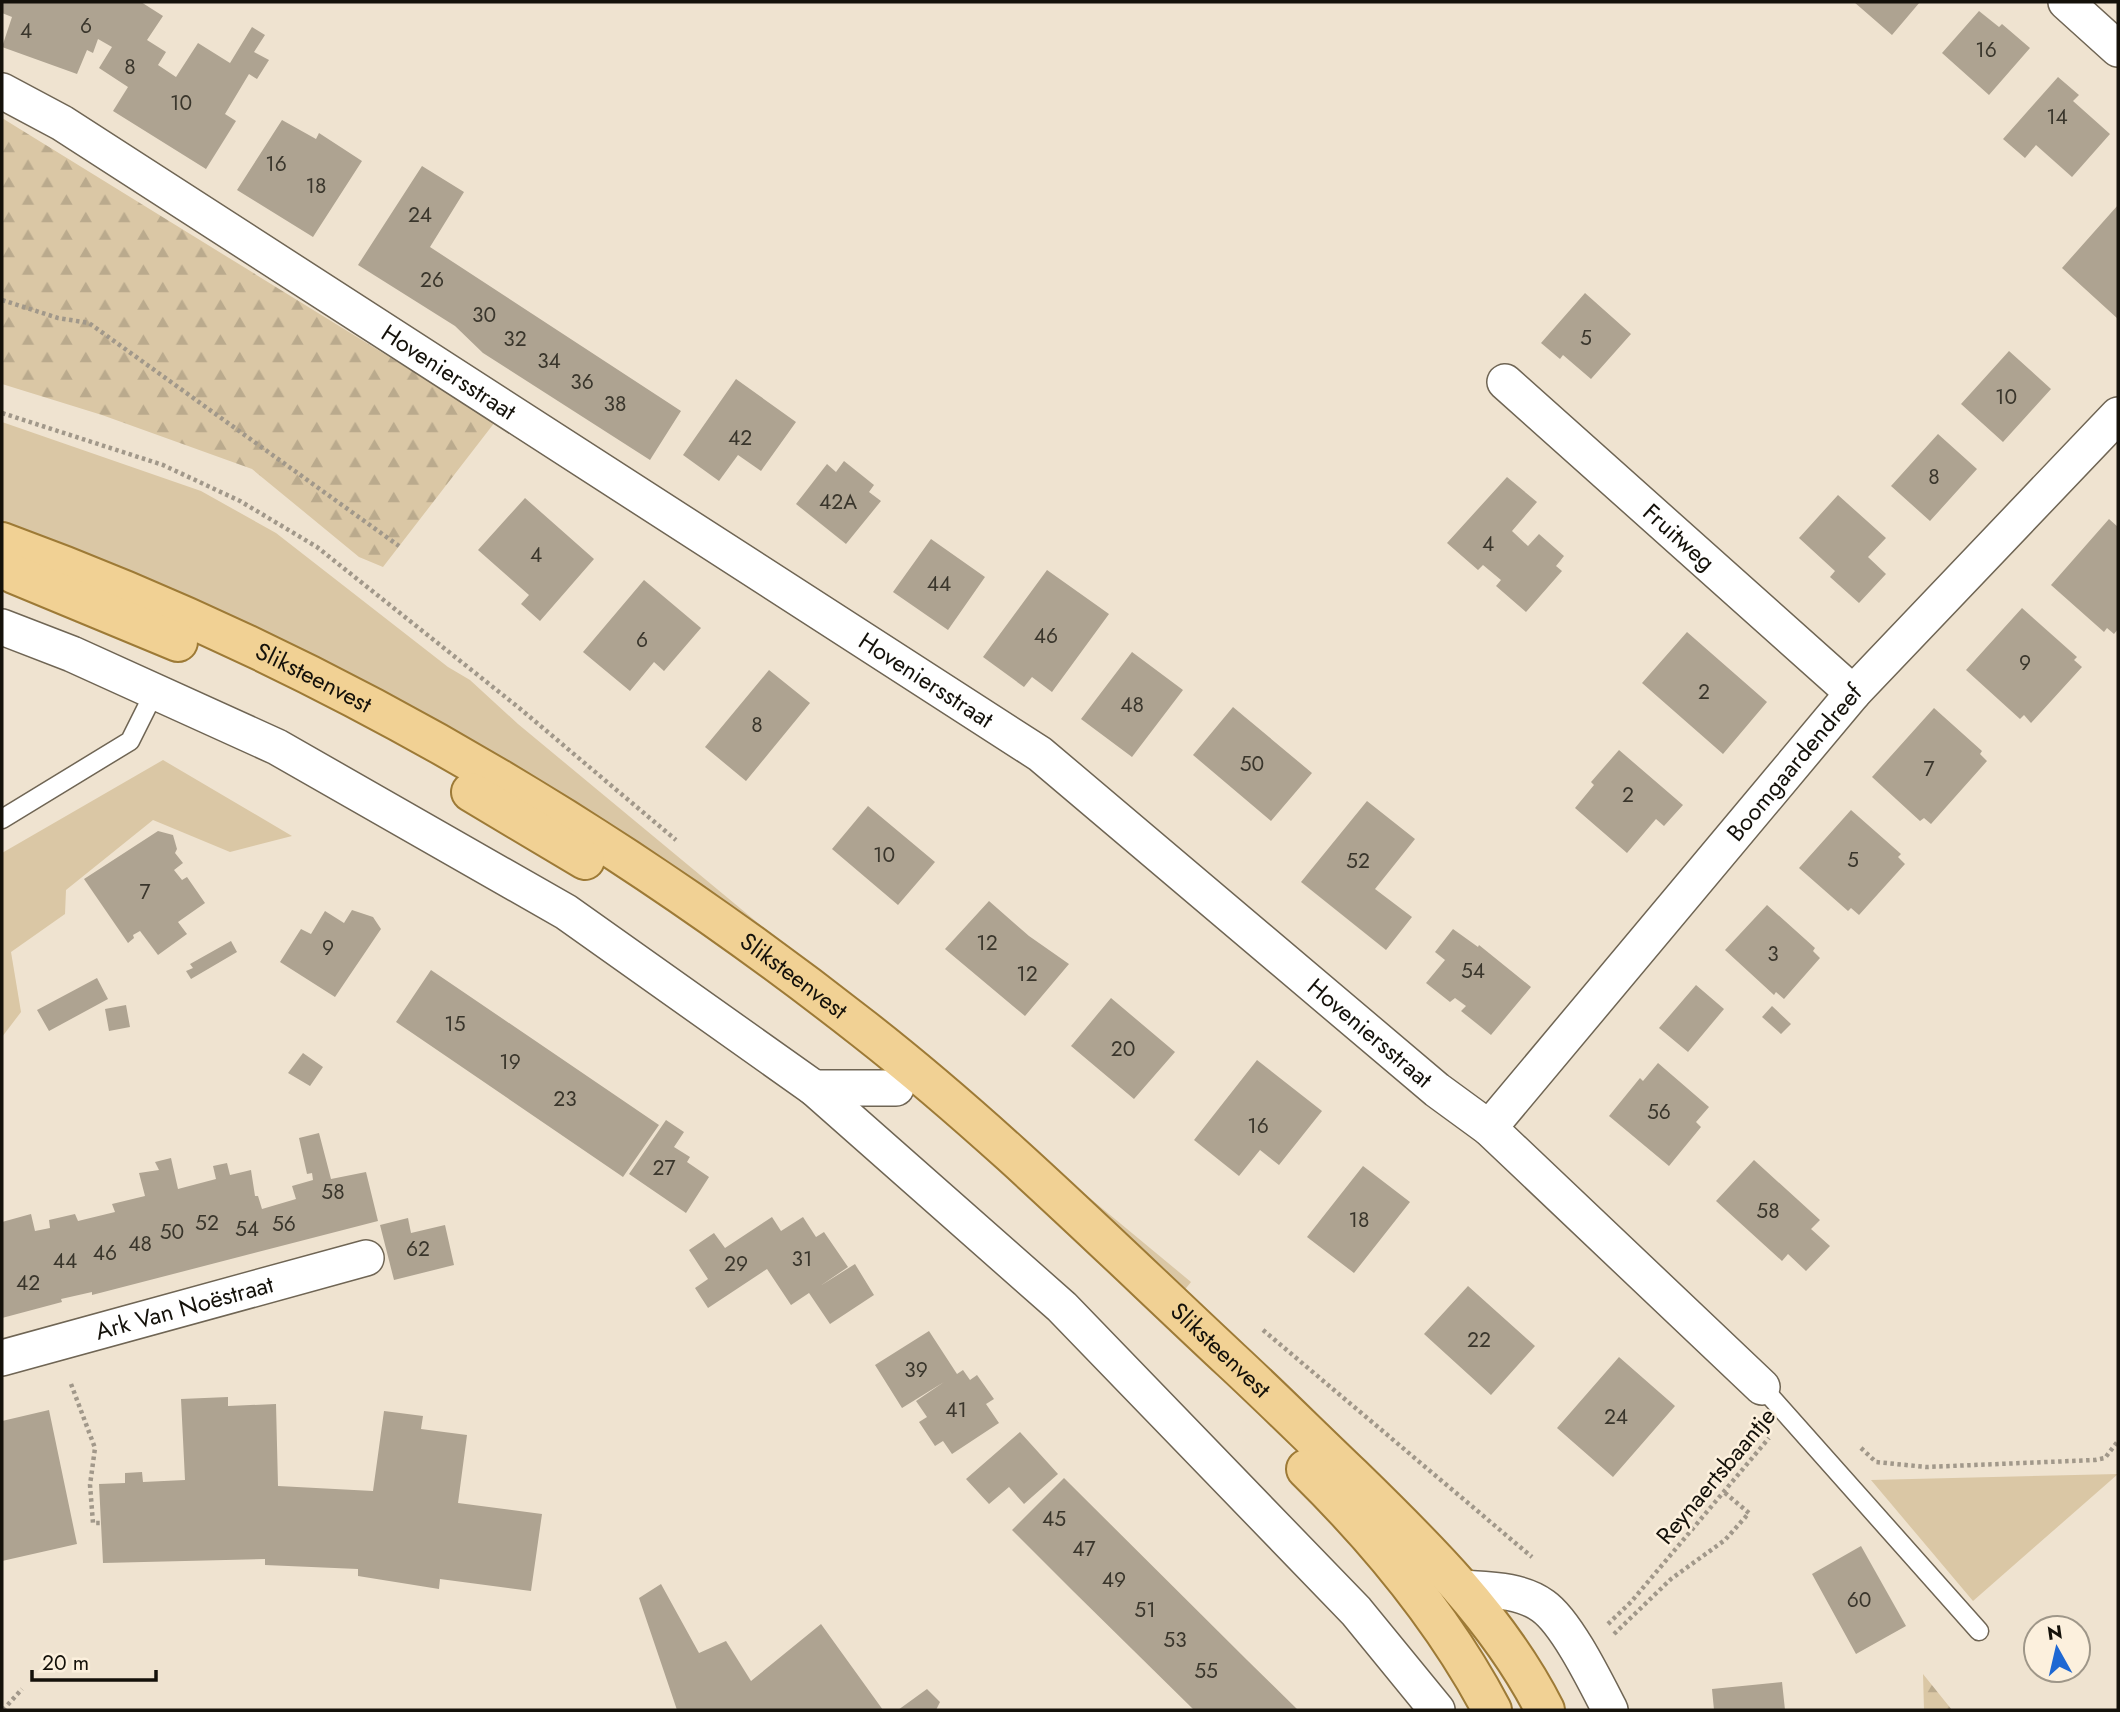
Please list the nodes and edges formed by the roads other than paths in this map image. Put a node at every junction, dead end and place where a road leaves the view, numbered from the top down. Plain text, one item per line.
1 (2066, 2) edge
2 (2118, 50) edge
3 (2, 91) edge
4 (1504, 382) dead end
5 (2118, 415) edge
6 (2, 542) edge
7 (2, 570) edge
8 (2, 627) edge
9 (155, 691) junction
10 (1853, 693) junction
11 (2, 819) edge
12 (814, 1087) junction
13 (896, 1088) junction
14 (1489, 1128) junction
15 (366, 1258) dead end
16 (2, 1358) edge
17 (1762, 1388) joint
18 (1460, 1588) junction
19 (1979, 1631) dead end
20 (1437, 1710) edge
21 (1492, 1710) edge
22 (1545, 1710) edge
23 (1610, 1710) edge

1 - 2 street
3 - 14 street, Hoveniersstraat
4 - 10 street, Fruitweg
5 - 10 street, Boomgaardendreef
6 - 18 main road, Sliksteenvest
7 - 13 main road, Sliksteenvest
8 - 9 street
9 - 11 lane
9 - 12 street
10 - 14 street, Boomgaardendreef
12 - 13 street
12 - 20 street
13 - 21 main road, Sliksteenvest
14 - 17 street, Hoveniersstraat
15 - 16 street, Ark Van Noëstraat
17 - 19 lane
18 - 22 main road, Sliksteenvest
18 - 23 street

